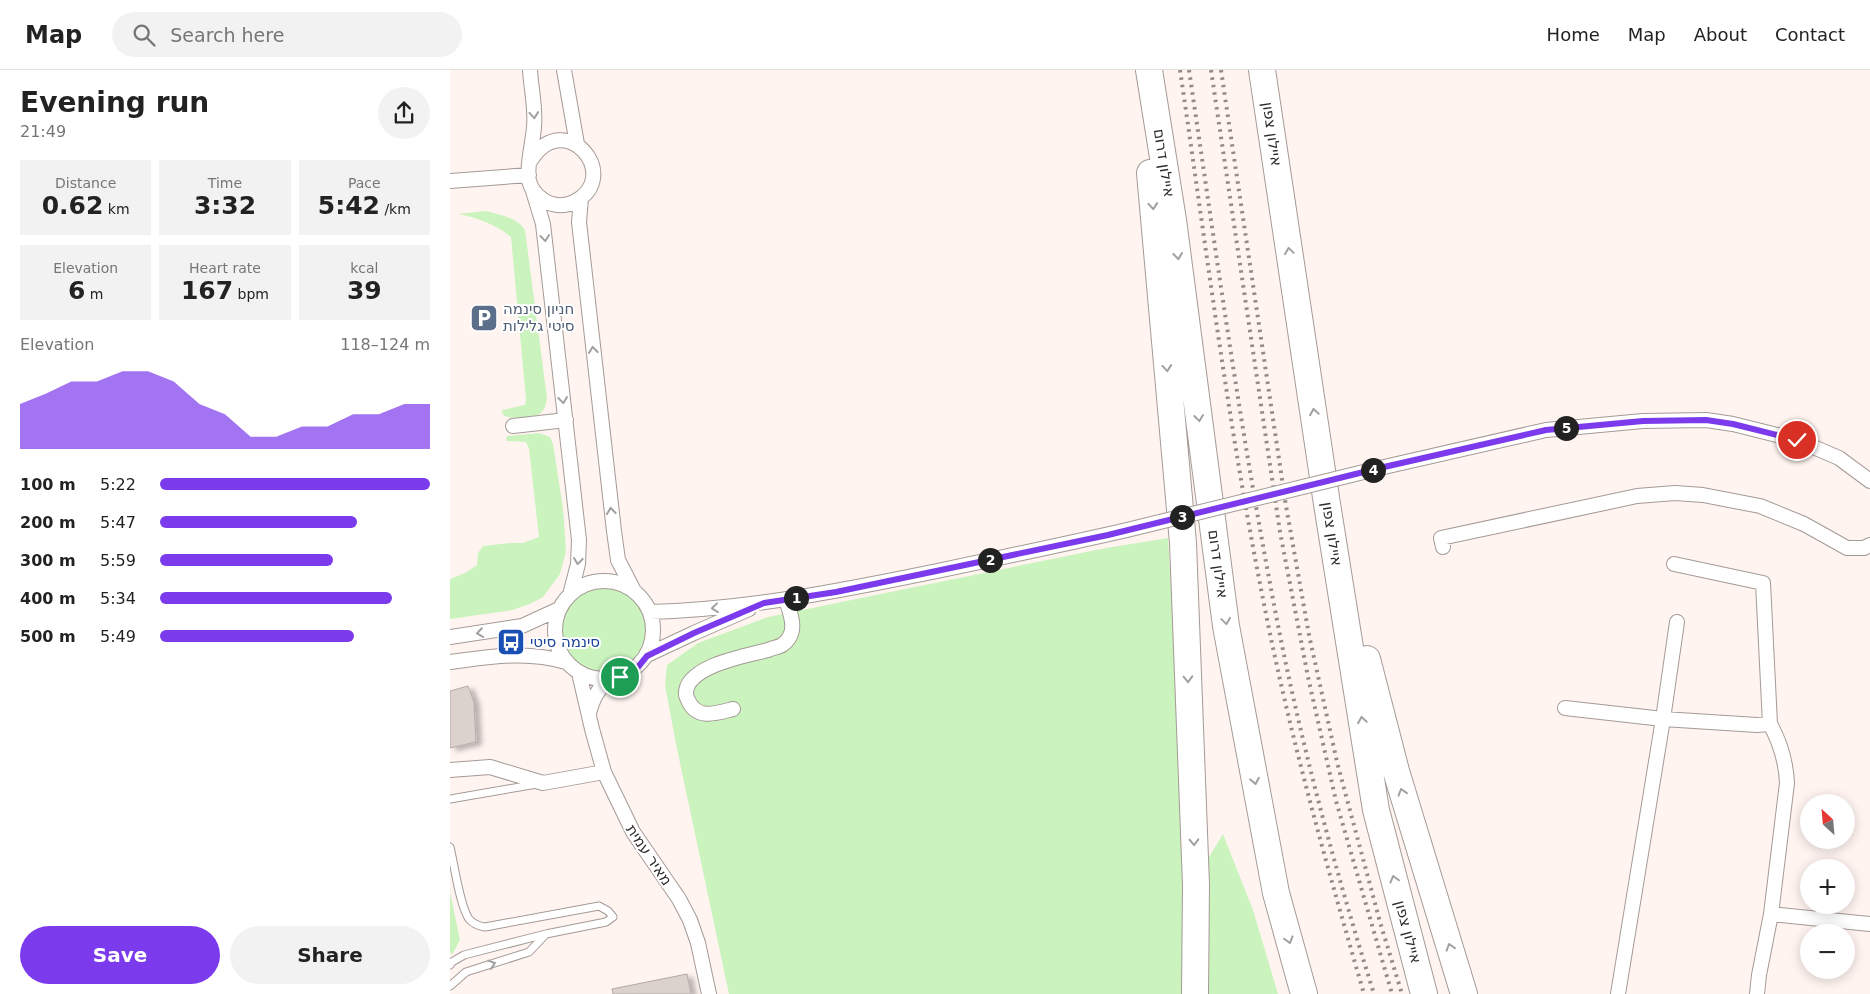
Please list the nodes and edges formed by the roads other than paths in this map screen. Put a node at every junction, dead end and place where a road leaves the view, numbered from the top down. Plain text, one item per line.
1 (530, 70) edge
2 (564, 70) edge
3 (1140, 70) edge
4 (1149, 70) edge
5 (1262, 70) edge
6 (576, 144) junction
7 (531, 160) junction
8 (529, 175) junction
9 (450, 181) edge
10 (534, 191) junction
11 (581, 198) junction
12 (566, 420) junction
13 (513, 426) dead end
14 (1870, 480) edge
15 (1327, 504) junction
16 (1870, 545) edge
17 (1443, 547) dead end
18 (1674, 564) dead end
19 (634, 591) junction
20 (570, 595) junction
21 (786, 600) junction
22 (764, 603) junction
23 (559, 609) junction
24 (650, 612) junction
25 (1677, 622) dead end
26 (450, 637) edge
27 (647, 656) junction
28 (450, 662) edge
29 (566, 662) junction
30 (580, 673) junction
31 (609, 680) junction
32 (1565, 708) dead end
33 (733, 709) dead end
34 (589, 716) junction
35 (1663, 719) junction
36 (1770, 724) junction
37 (450, 770) edge
38 (604, 772) junction
39 (543, 784) junction
40 (450, 799) edge
41 (450, 847) edge
42 (1772, 914) junction
43 (1870, 924) edge
44 (546, 934) junction
45 (450, 965) edge
46 (450, 986) edge
47 (708, 994) edge
48 (1195, 994) edge
49 (1304, 994) edge
50 (1424, 994) edge
51 (1464, 994) edge
52 (1618, 994) edge
53 (1757, 994) edge

1 -> 7 street
2 - 6 street
3 -> 48 highway
4 -> 49 highway, איילון דרום
15 -> 5 highway, איילון צפון
6 - 7 street
6 - 11 street
7 - 8 street
8 - 9 street
8 - 10 street
10 - 11 street
10 -> 12 street
19 -> 11 street
12 - 13 street
12 -> 20 street
14 - 21 street, bridge
50 -> 15 highway, איילון צפון
51 -> 15 highway
16 - 17 street
18 - 36 street
19 - 20 street
19 - 24 street
20 - 23 street
21 - 22 street
21 - 33 street
22 -> 24 street
22 - 27 street
23 -> 26 street
23 - 29 street
24 - 27 street
25 - 35 street
27 - 31 street
28 - 29 street
29 - 30 street
30 - 31 street
30 - 34 street, מאיר עמית
31 - 34 street
32 - 35 street
34 - 38 street, מאיר עמית
35 - 36 street
35 - 52 street
36 - 42 street
37 - 39 street
38 - 39 street
38 - 47 street, מאיר עמית
39 - 40 lane
41 - 44 lane
42 - 43 street
42 - 53 street
44 - 45 lane
46 -> 44 lane

